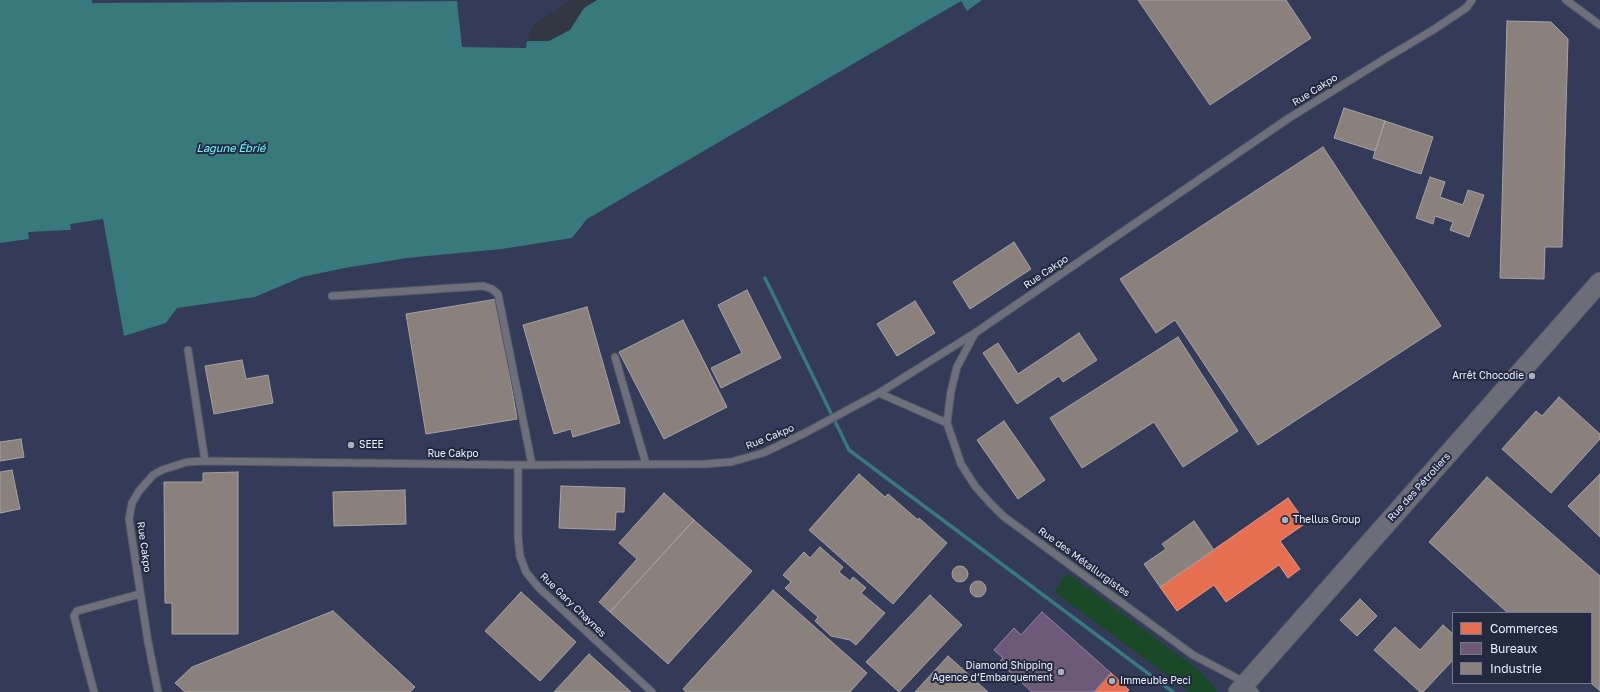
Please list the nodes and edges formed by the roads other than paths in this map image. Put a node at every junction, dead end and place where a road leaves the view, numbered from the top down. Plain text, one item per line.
1 (1472, 0) edge
2 (1566, 0) edge
3 (1600, 25) edge
4 (1600, 282) edge
5 (332, 296) dead end
6 (975, 333) junction
7 (188, 350) dead end
8 (615, 357) dead end
9 (880, 393) junction
10 (947, 423) junction
11 (205, 461) junction
12 (646, 464) junction
13 (518, 465) junction
14 (532, 465) junction
15 (140, 594) junction
16 (1246, 689) edge
17 (94, 692) edge
18 (158, 692) edge
19 (652, 692) edge

1 - 6 lane, Rue Cakpo
2 - 3 lane
4 - 16 street, Rue des Pétroliers
5 - 14 lane
6 - 9 lane, Rue Cakpo
6 - 10 lane, Rue des Métallurgistes
7 - 11 lane
8 - 12 lane
9 - 10 lane
9 - 12 lane, Rue Cakpo
10 - 16 lane, Rue des Métallurgistes
11 - 13 lane, Rue Cakpo
11 - 15 lane, Rue Cakpo
12 - 14 lane, Rue Cakpo
13 - 14 lane, Rue Cakpo
13 - 19 lane, Rue Gary Chaynes
15 - 17 lane
15 - 18 lane, Rue Cakpo

